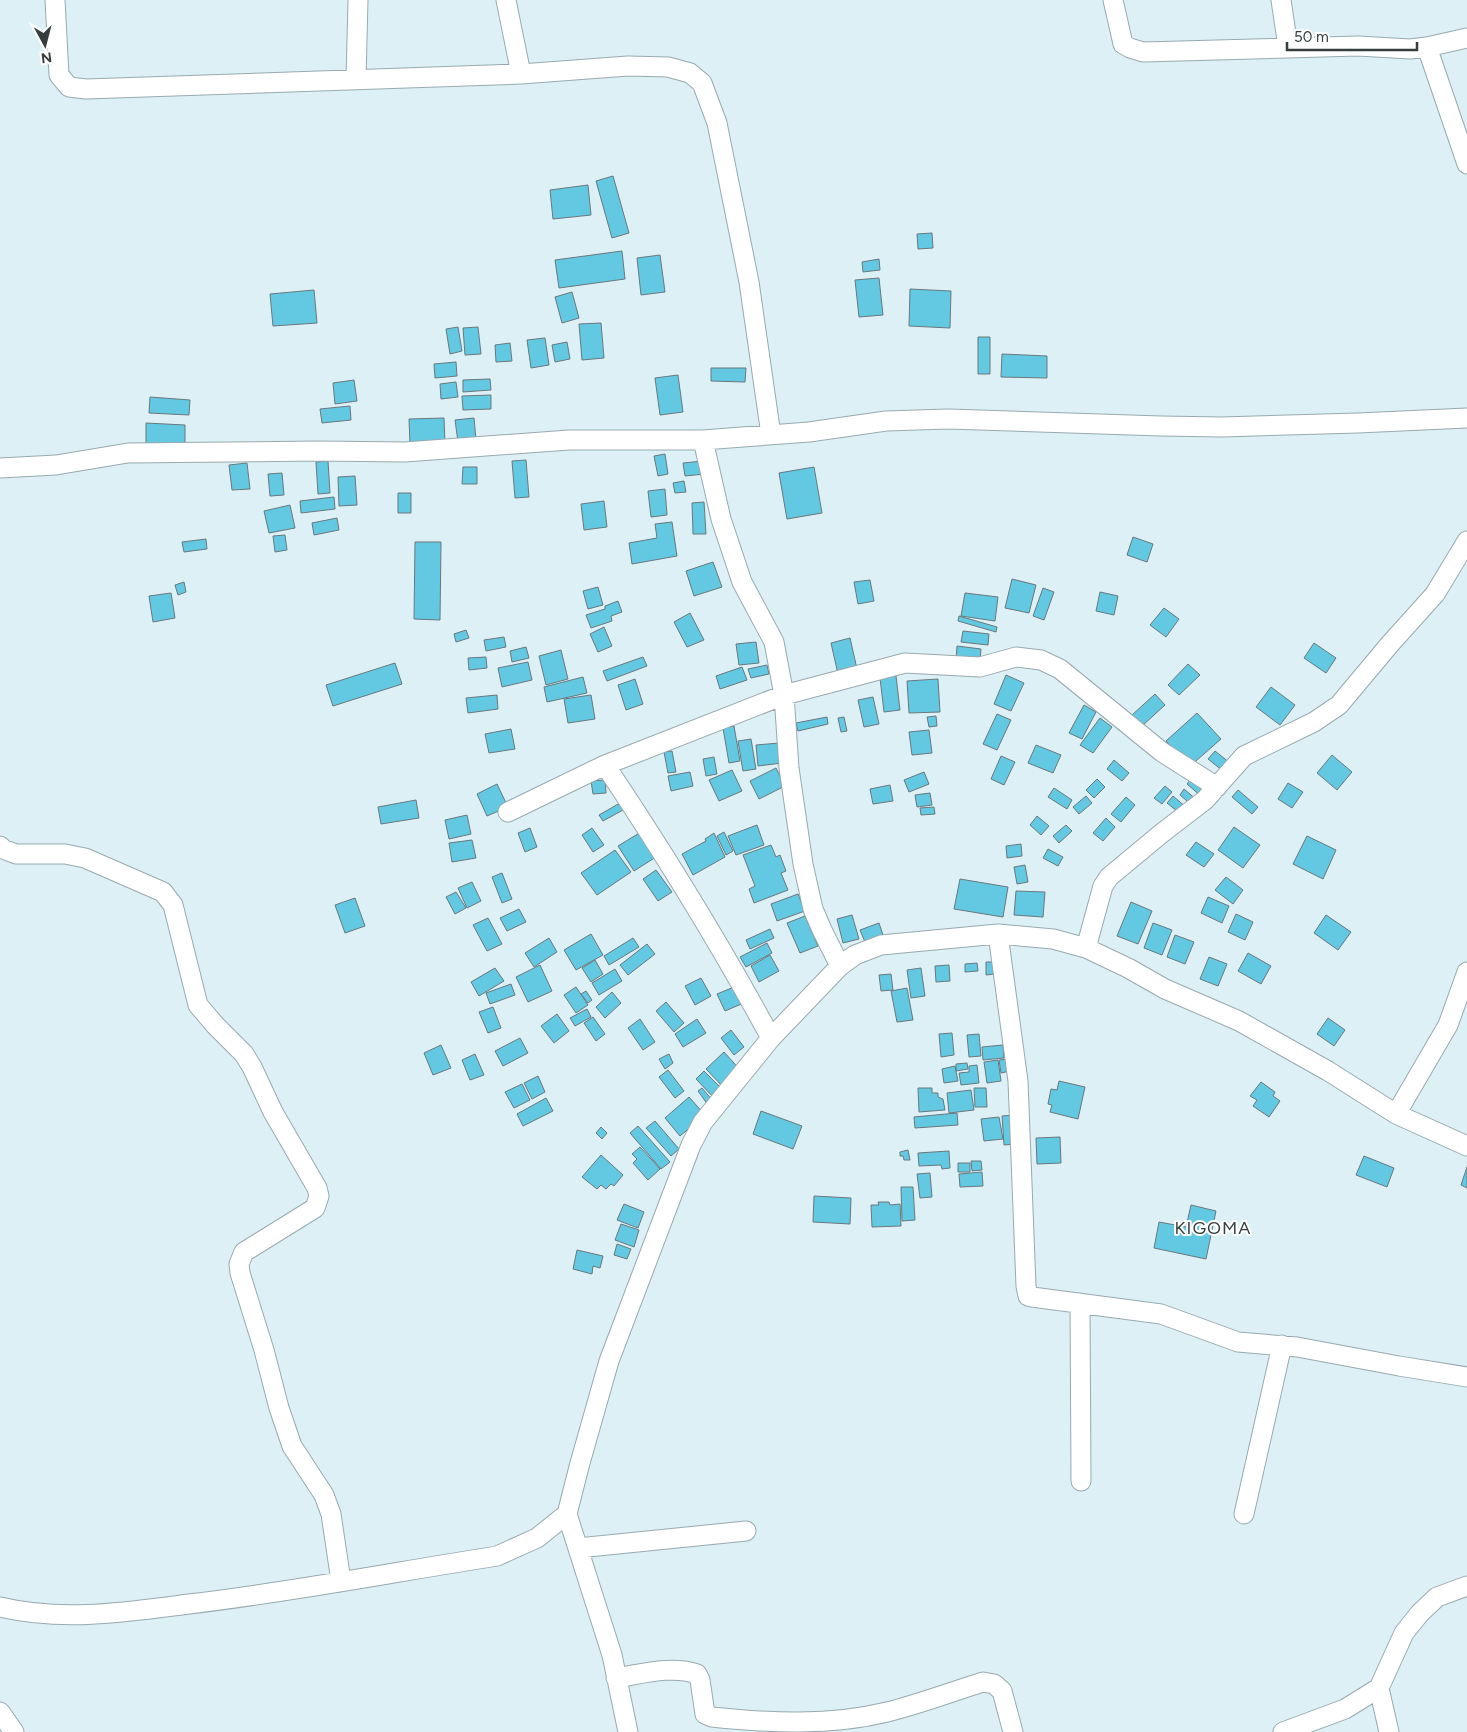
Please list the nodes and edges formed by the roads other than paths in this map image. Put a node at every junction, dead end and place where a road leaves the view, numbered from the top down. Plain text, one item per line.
1 (55, 0) edge
2 (358, 0) edge
3 (506, 0) edge
4 (1113, 0) edge
5 (1281, 0) edge
6 (1467, 38) edge
7 (1288, 47) junction
8 (1427, 47) junction
9 (521, 74) junction
10 (356, 80) junction
11 (1467, 164) edge
12 (1467, 418) edge
13 (770, 435) junction
14 (703, 440) junction
15 (0, 468) edge
16 (1467, 541) edge
17 (784, 695) junction
18 (605, 765) junction
19 (1217, 787) junction
20 (508, 812) dead end
21 (0, 846) edge
22 (998, 934) junction
23 (1086, 948) junction
24 (840, 966) junction
25 (1467, 972) edge
26 (771, 1038) junction
27 (1396, 1114) junction
28 (1467, 1146) edge
29 (1080, 1303) junction
30 (1282, 1346) junction
31 (1467, 1377) edge
32 (1081, 1481) dead end
33 (567, 1514) junction
34 (1244, 1514) dead end
35 (746, 1531) dead end
36 (578, 1548) junction
37 (340, 1581) junction
38 (1467, 1586) edge
39 (0, 1607) edge
40 (616, 1678) junction
41 (1379, 1688) junction
42 (0, 1712) edge
43 (14, 1732) edge
44 (628, 1732) edge
45 (1013, 1732) edge
46 (1283, 1732) edge
47 (1389, 1732) edge

1 - 10 street
2 - 10 street
3 - 9 street
4 - 7 street
5 - 7 street
6 - 8 street
7 - 8 street
8 - 11 street
9 - 10 street
9 - 13 street
12 - 13 street
13 - 14 street
14 - 15 street
14 - 17 street
16 - 19 street
17 - 18 street
17 - 19 street
17 - 24 street
18 - 20 street
18 - 26 street
19 - 23 street
21 - 37 street
22 - 23 street
22 - 24 street
22 - 29 street
23 - 27 street
24 - 26 street
25 - 27 street
26 - 33 street
27 - 28 street
29 - 30 street
29 - 32 street
30 - 31 street
30 - 34 street
33 - 36 street
33 - 37 street
35 - 36 street
36 - 40 street
37 - 39 street
38 - 41 street
40 - 44 street
40 - 45 street
41 - 46 street
41 - 47 street
42 - 43 street

